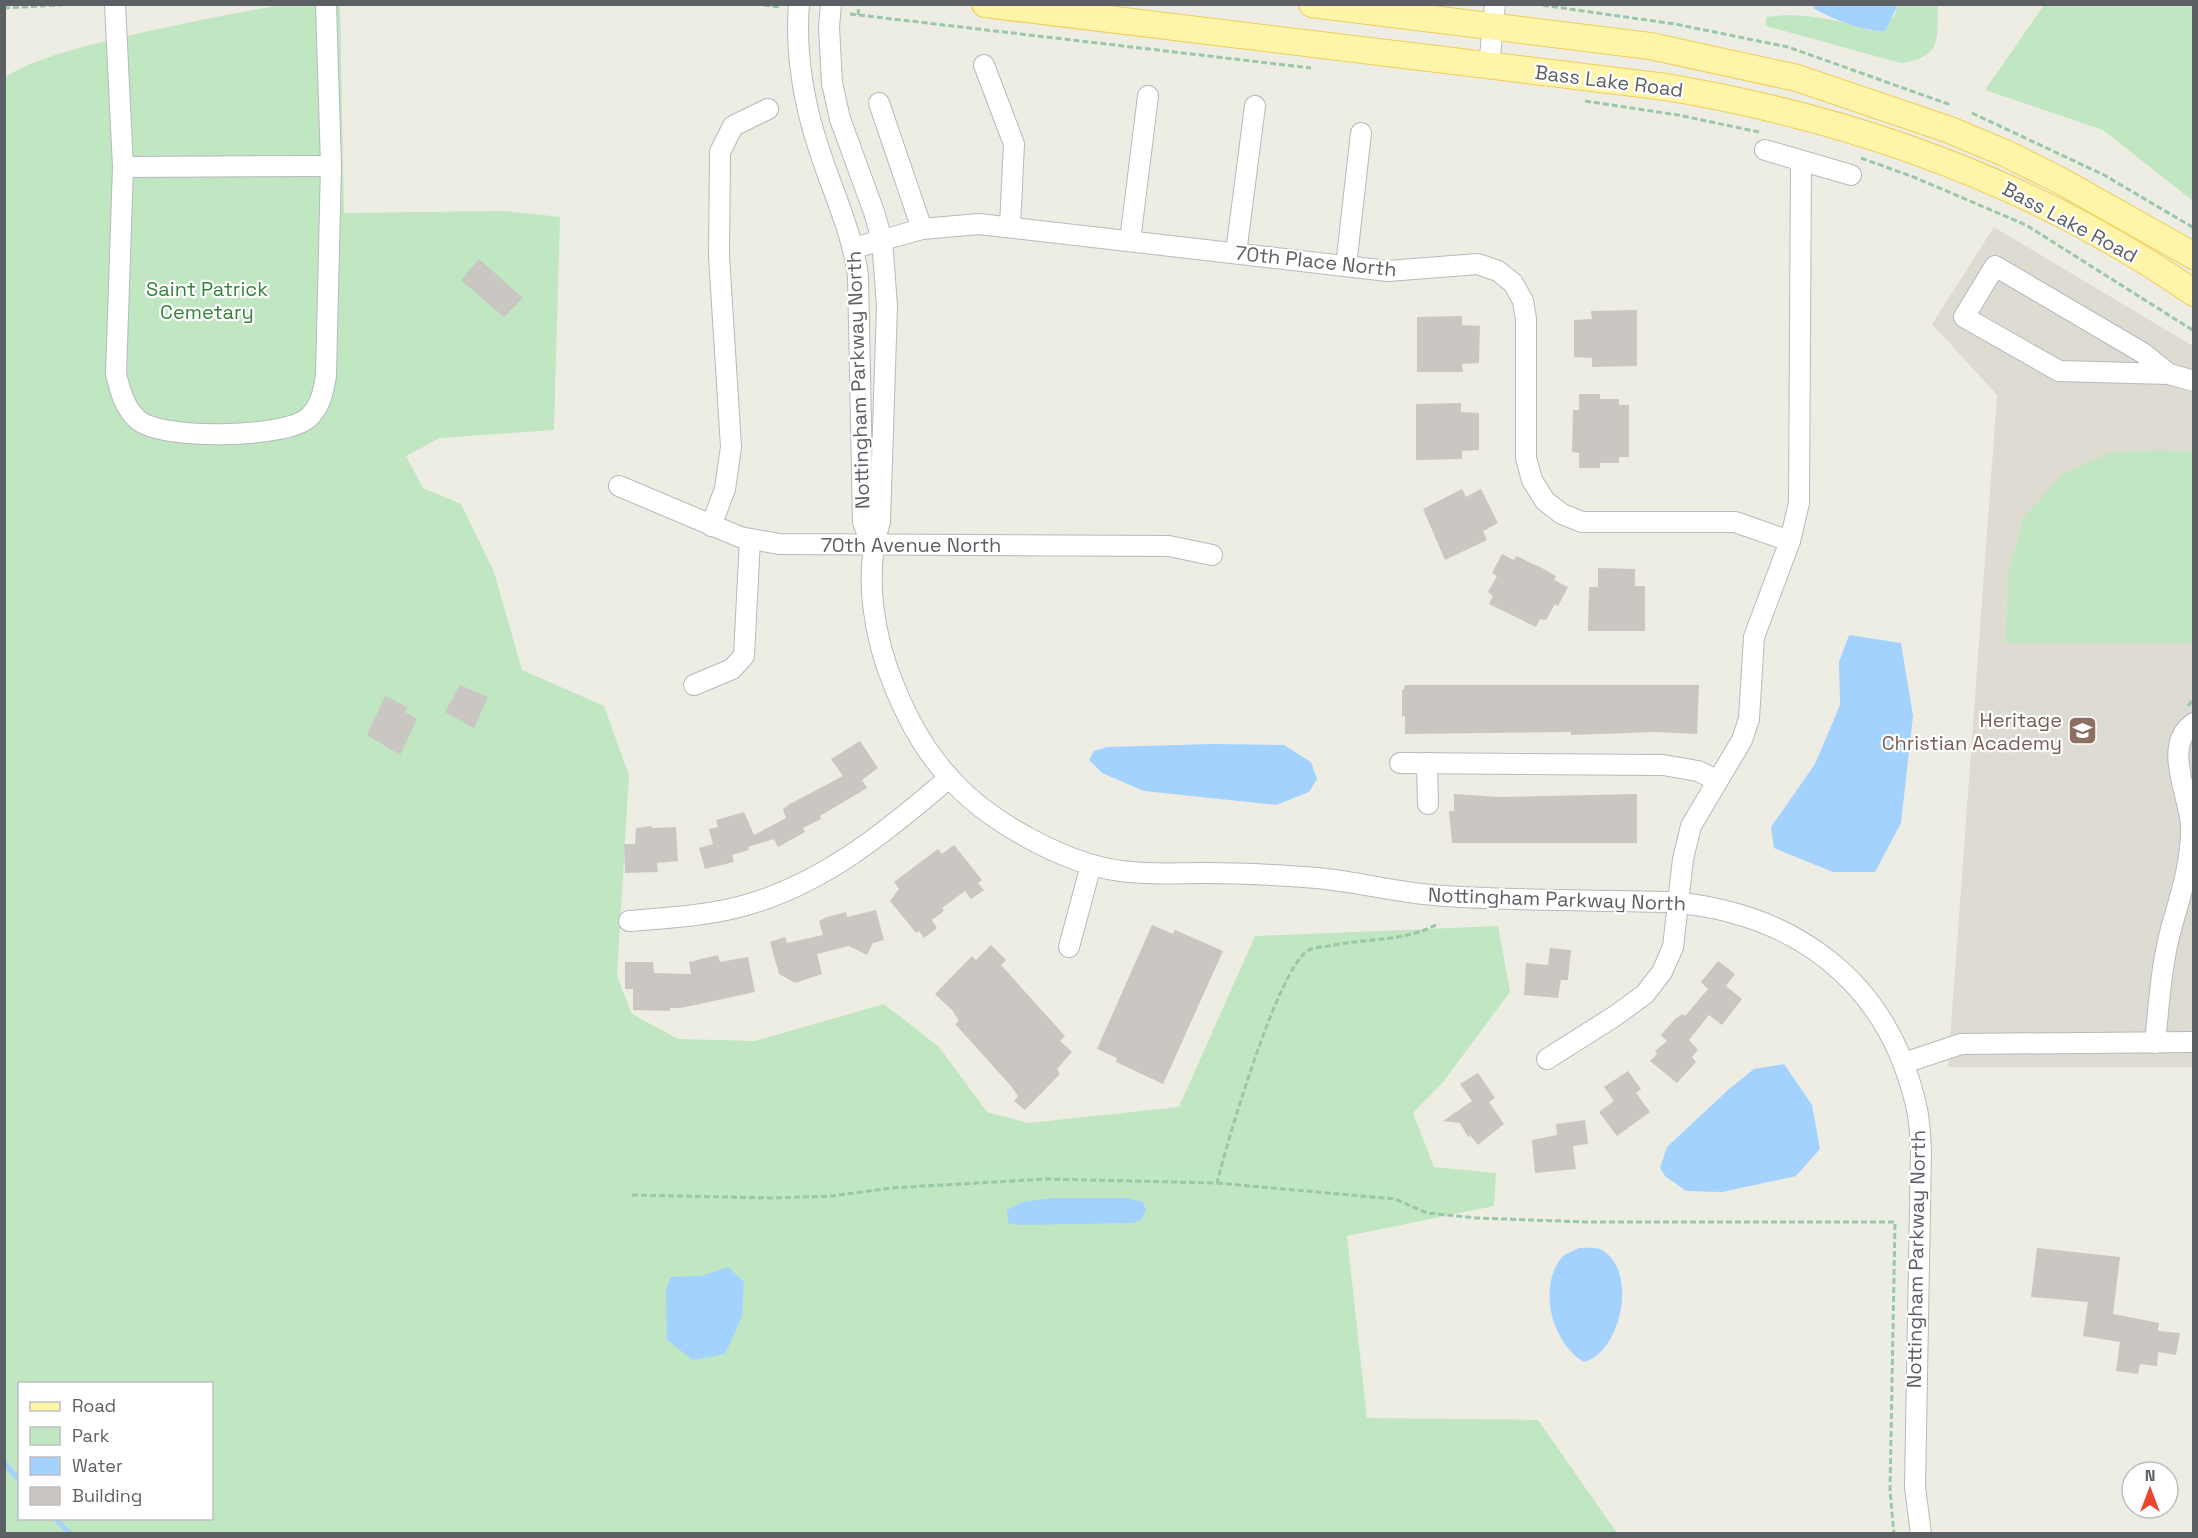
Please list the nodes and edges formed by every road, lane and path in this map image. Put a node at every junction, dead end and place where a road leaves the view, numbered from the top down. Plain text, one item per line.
1 (76, 4) edge
2 (115, 4) edge
3 (326, 4) edge
4 (755, 4) edge
5 (767, 4) edge
6 (799, 4) edge
7 (831, 4) edge
8 (860, 4) edge
9 (985, 4) edge
10 (1312, 4) edge
11 (4, 8) edge
12 (1495, 15) edge
13 (984, 65) dead end
14 (1489, 67) junction
15 (1321, 69) dead end
16 (1148, 96) dead end
17 (1578, 100) dead end
18 (879, 103) dead end
19 (1255, 106) dead end
20 (768, 109) dead end
21 (1361, 134) dead end
22 (1766, 142) joint
23 (1801, 161) junction
24 (331, 166) junction
25 (1854, 166) joint
26 (123, 167) junction
27 (1010, 226) junction
28 (922, 229) junction
29 (882, 240) junction
30 (1130, 241) junction
31 (854, 248) junction
32 (1236, 253) junction
33 (2193, 256) edge
34 (1346, 266) junction
35 (2193, 293) edge
36 (2193, 331) edge
37 (2169, 374) junction
38 (2193, 381) edge
39 (619, 486) dead end
40 (711, 526) junction
41 (750, 539) junction
42 (1790, 541) junction
43 (872, 546) junction
44 (1212, 555) dead end
45 (694, 685) dead end
46 (2193, 723) edge
47 (1400, 763) dead end
48 (1427, 763) junction
49 (949, 778) junction
50 (1716, 780) junction
51 (1428, 804) dead end
52 (2192, 826) edge
53 (1091, 864) junction
54 (1678, 902) junction
55 (629, 921) dead end
56 (1439, 922) dead end
57 (1069, 947) dead end
58 (2193, 1042) edge
59 (2155, 1043) junction
60 (1547, 1059) dead end
61 (1904, 1063) junction
62 (1217, 1184) junction
63 (632, 1195) dead end
64 (1894, 1533) edge
65 (1920, 1533) edge

1 - 11 path
2 - 26 street
3 - 24 street
4 - 5 path
6 - 31 street, Nottingham Parkway North
7 - 29 street, Nottingham Parkway North
8 - 15 path
9 - 14 main road, Bass Lake Road
10 - 12 main road, Bass Lake Road
12 - 14 street
12 - 33 main road, Bass Lake Road
13 - 27 street
14 - 35 main road, Bass Lake Road
16 - 30 street
17 - 22 path
18 - 28 street
19 - 32 street
20 - 40 street
21 - 34 street
22 - 23 street
23 - 25 street
23 - 42 street
24 - 26 street
24 - 26 street
25 - 36 path
27 - 28 street, 70th Place North
27 - 30 street, 70th Place North
28 - 29 street, 70th Place North
29 - 31 street, 70th Place North
29 - 43 street, Nottingham Parkway North
30 - 32 street, 70th Place North
31 - 43 street, Nottingham Parkway North
32 - 34 street, 70th Place North
34 - 42 street, 70th Place North
37 - 37 street
37 - 38 street
39 - 40 street, 70th Avenue North
40 - 41 street, 70th Avenue North
41 - 43 street, 70th Avenue North
41 - 45 street
42 - 50 street
43 - 44 street, 70th Avenue North
43 - 49 street, Nottingham Parkway North
46 - 52 street
47 - 48 street
48 - 50 street
48 - 51 street
49 - 53 street, Nottingham Parkway North
49 - 55 street
50 - 54 street
52 - 59 street
53 - 54 street, Nottingham Parkway North
53 - 57 street
54 - 60 street
54 - 61 street, Nottingham Parkway North
56 - 62 path
58 - 59 street
59 - 61 street
61 - 65 street, Nottingham Parkway North
62 - 63 path
62 - 64 path

